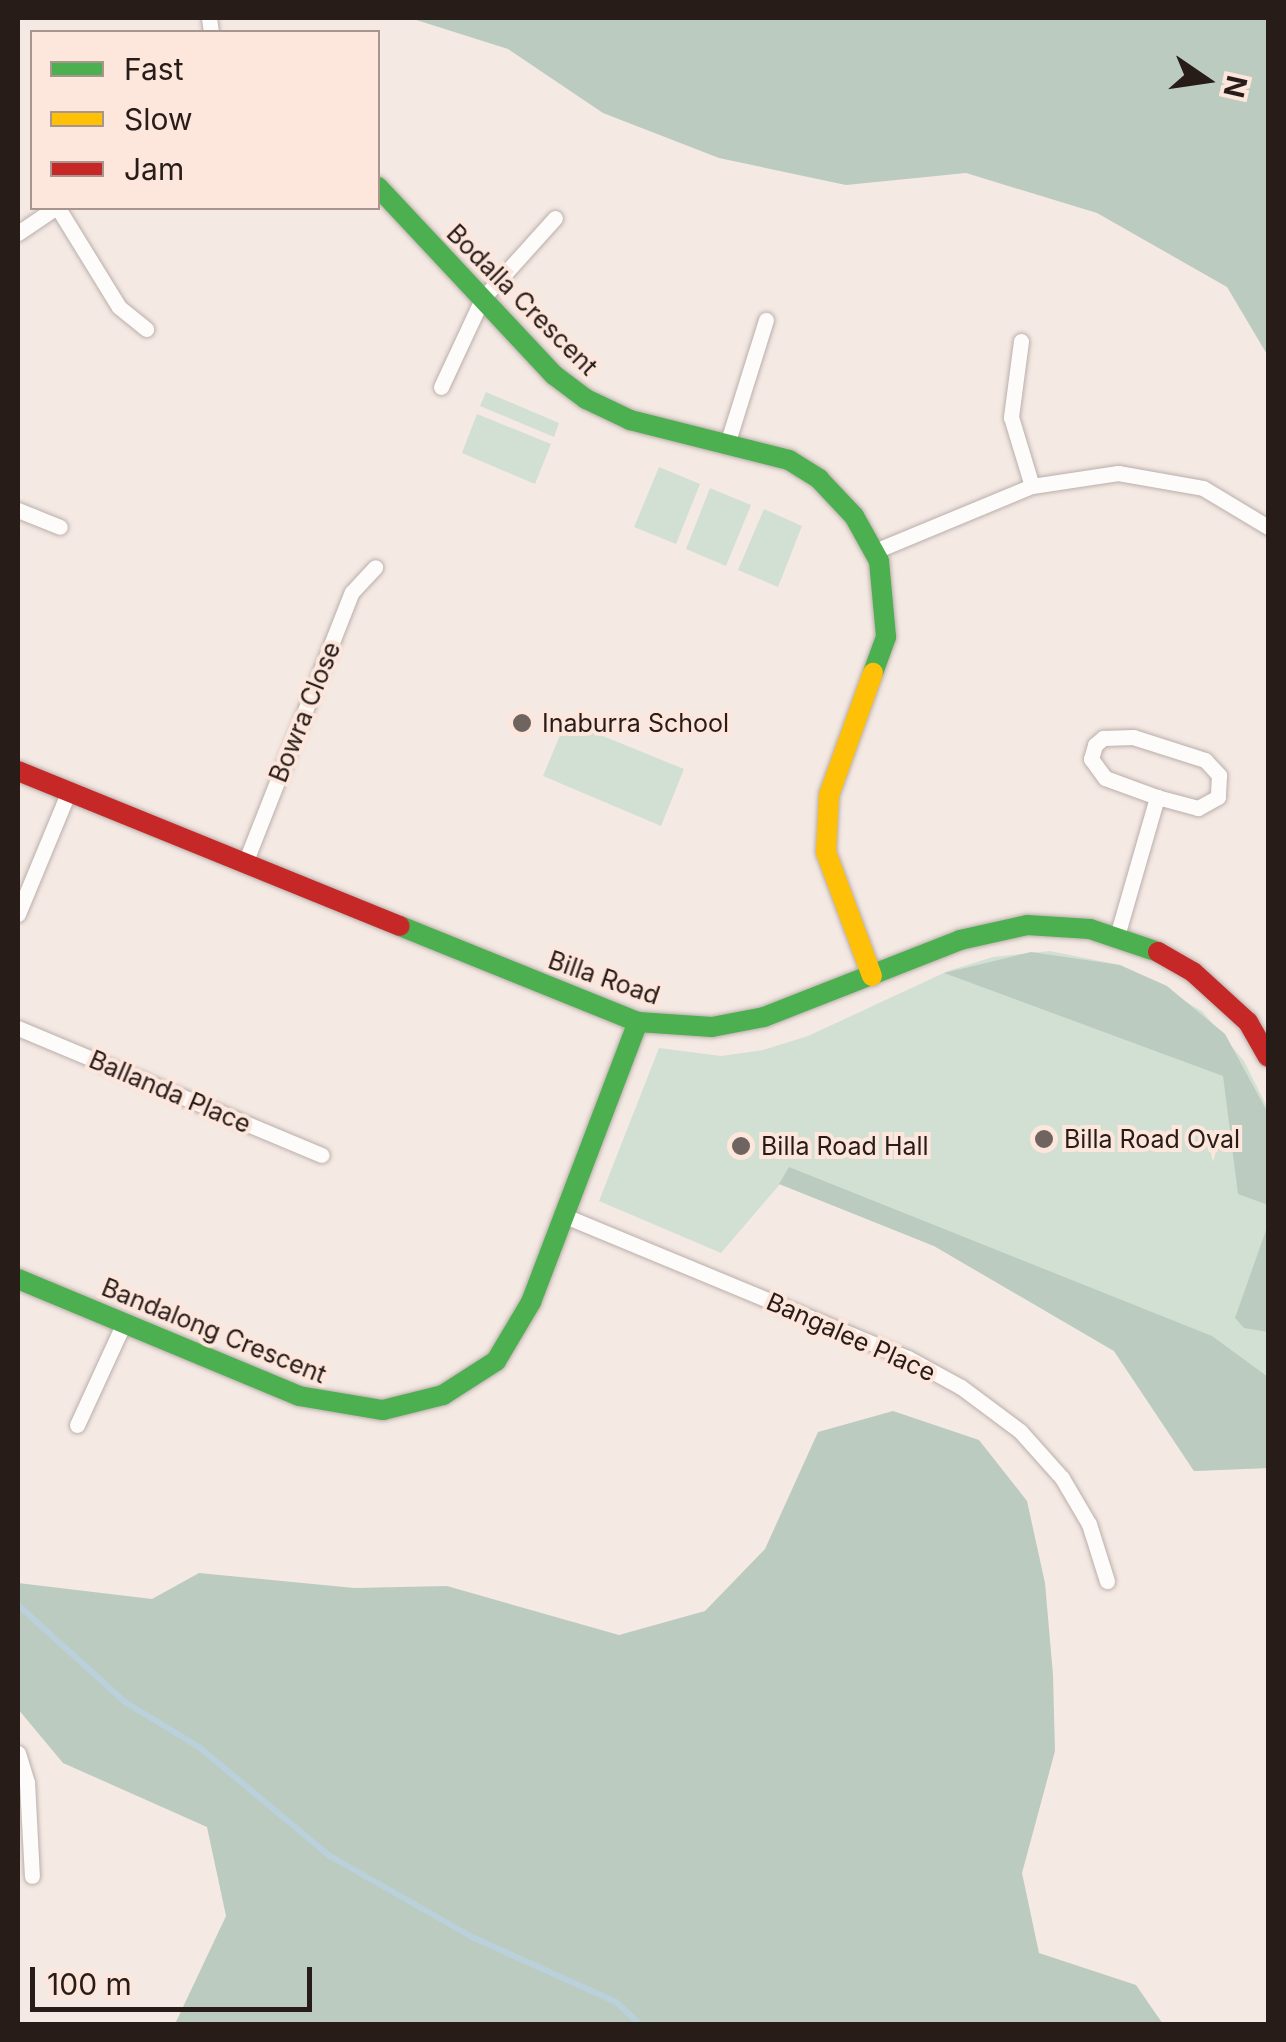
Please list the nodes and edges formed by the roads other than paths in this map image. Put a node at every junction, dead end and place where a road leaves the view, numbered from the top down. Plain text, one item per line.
1 (380, 189) edge
2 (54, 210) edge
3 (58, 210) edge
4 (555, 218) dead end
5 (18, 234) edge
6 (482, 299) junction
7 (766, 320) dead end
8 (146, 329) dead end
9 (1021, 341) dead end
10 (441, 387) dead end
11 (728, 441) junction
12 (1032, 486) junction
13 (18, 510) edge
14 (60, 527) dead end
15 (1268, 528) edge
16 (875, 551) junction
17 (375, 567) dead end
18 (18, 770) edge
19 (69, 791) junction
20 (1157, 797) junction
21 (245, 864) junction
22 (18, 914) edge
23 (1117, 936) junction
24 (872, 976) junction
25 (638, 1022) junction
26 (18, 1028) edge
27 (1268, 1057) edge
28 (322, 1155) dead end
29 (565, 1216) junction
30 (18, 1279) edge
31 (124, 1323) junction
32 (78, 1425) dead end
33 (1108, 1581) dead end
34 (18, 1752) edge
35 (32, 1876) dead end

1 - 6 street, Bodalla Crescent
2 - 5 street
3 - 8 street
4 - 6 street
6 - 10 street
6 - 11 street, Bodalla Crescent
7 - 11 street
9 - 12 street
11 - 16 street, Bodalla Crescent
12 - 15 street
12 - 16 street
13 - 14 street
16 - 24 street
17 - 21 street, Bowra Close
18 - 19 street, Billa Road
19 - 21 street, Billa Road
19 - 22 street
20 - 20 street
20 - 23 street
21 - 25 street, Billa Road
23 - 24 street, Billa Road
23 - 27 street, Billa Road
24 - 25 street, Billa Road
25 - 29 street, Bandalong Crescent
26 - 28 street, Ballanda Place
29 - 31 street, Bandalong Crescent
29 - 33 street, Bangalee Place
30 - 31 street, Bandalong Crescent
31 - 32 street
34 - 35 street

